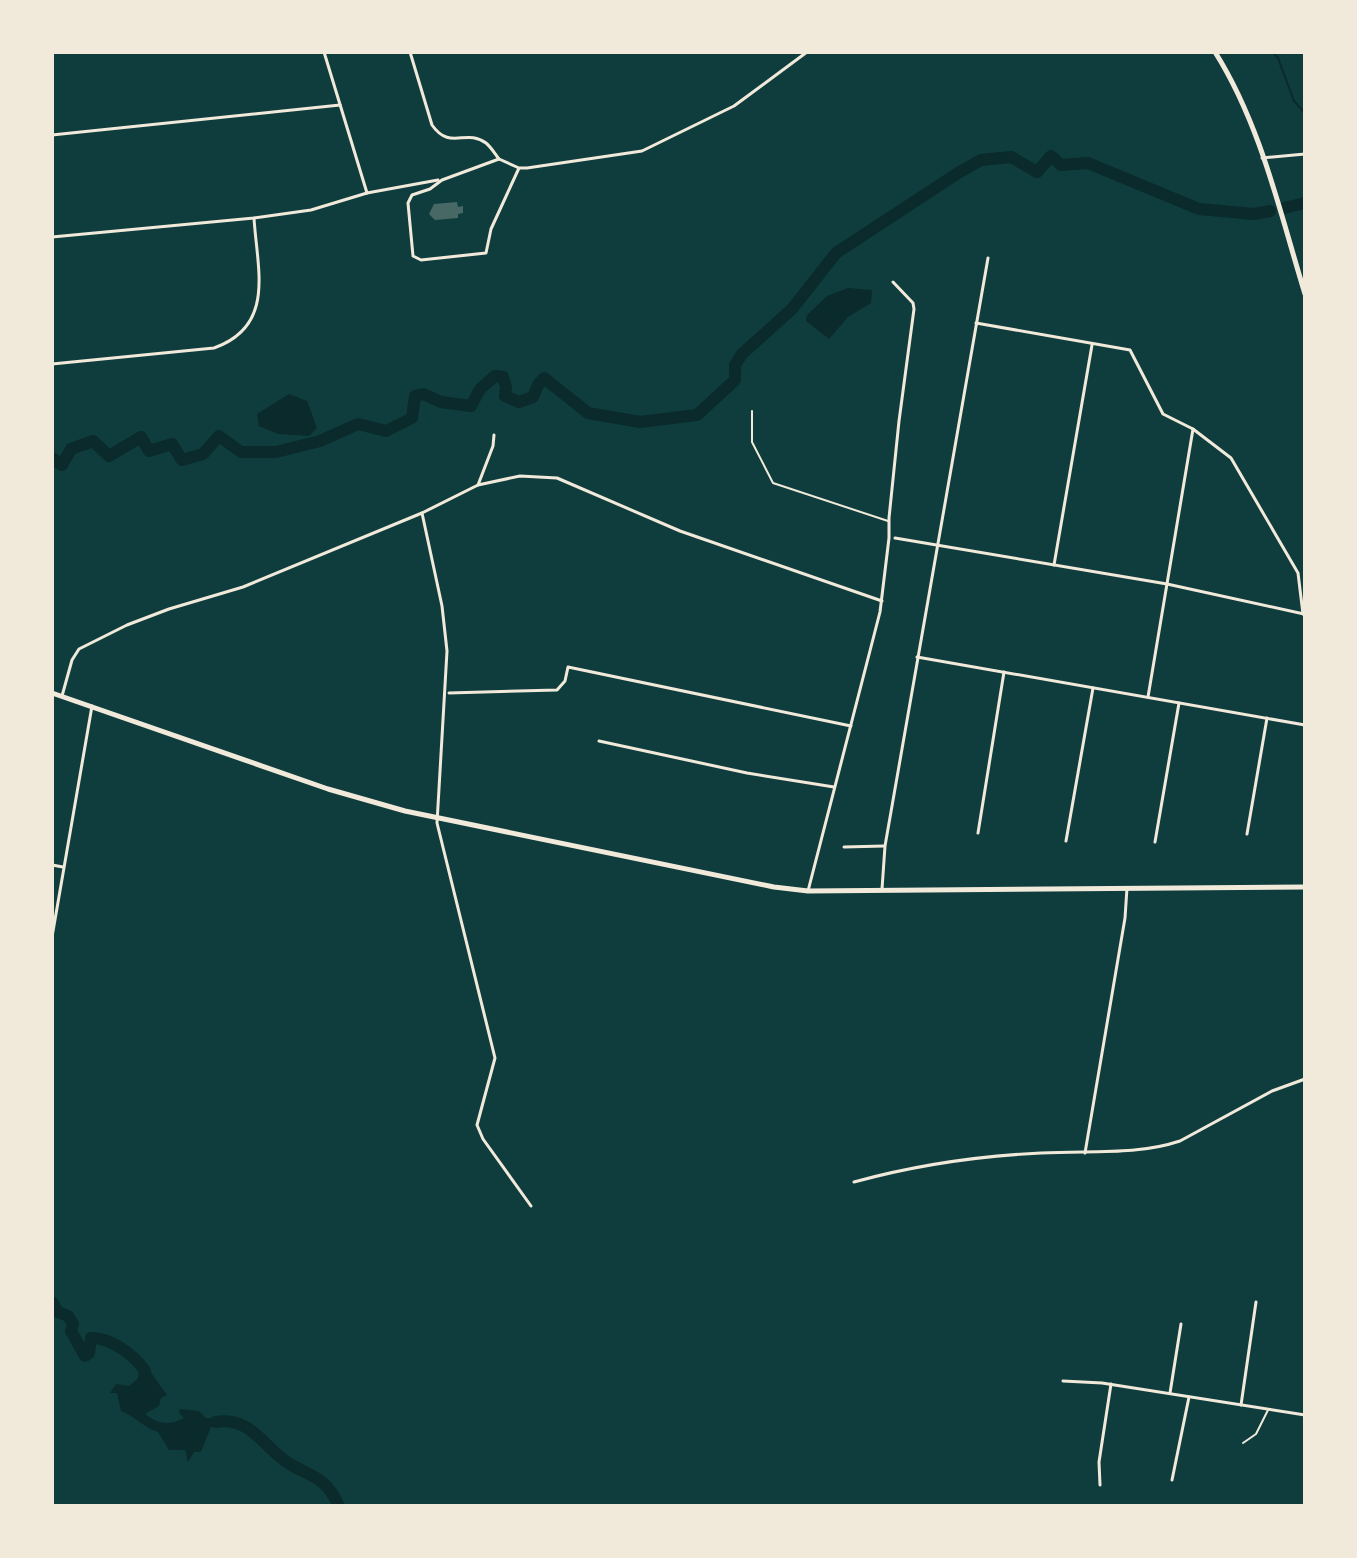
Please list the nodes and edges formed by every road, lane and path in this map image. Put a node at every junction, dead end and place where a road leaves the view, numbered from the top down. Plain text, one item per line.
1 (324, 52) edge
2 (410, 52) edge
3 (807, 52) edge
4 (1215, 52) edge
5 (340, 105) junction
6 (52, 135) edge
7 (1305, 154) edge
8 (1262, 158) junction
9 (499, 159) junction
10 (519, 168) junction
11 (442, 180) junction
12 (367, 193) junction
13 (254, 218) junction
14 (52, 237) edge
15 (988, 258) dead end
16 (893, 282) dead end
17 (1305, 294) edge
18 (976, 323) junction
19 (1092, 345) junction
20 (52, 364) edge
21 (752, 411) dead end
22 (1193, 429) junction
23 (494, 435) dead end
24 (478, 485) junction
25 (422, 513) junction
26 (889, 521) junction
27 (895, 538) dead end
28 (937, 546) junction
29 (1054, 565) junction
30 (1167, 584) junction
31 (882, 601) junction
32 (1304, 614) edge
33 (917, 657) junction
34 (1004, 672) junction
35 (1093, 688) junction
36 (52, 693) edge
37 (447, 693) junction
38 (62, 696) junction
39 (1148, 697) junction
40 (1179, 703) junction
41 (92, 706) junction
42 (1267, 718) junction
43 (1305, 725) edge
44 (851, 726) junction
45 (599, 741) dead end
46 (834, 787) junction
47 (438, 818) junction
48 (978, 833) dead end
49 (1247, 834) dead end
50 (1066, 841) dead end
51 (1155, 842) dead end
52 (885, 846) junction
53 (844, 847) dead end
54 (52, 865) edge
55 (63, 867) junction
56 (1305, 887) edge
57 (1127, 888) junction
58 (882, 889) junction
59 (808, 891) junction
60 (52, 937) edge
61 (1305, 1079) edge
62 (1085, 1153) junction
63 (854, 1182) dead end
64 (531, 1206) dead end
65 (1256, 1302) dead end
66 (1181, 1324) dead end
67 (1063, 1381) dead end
68 (1111, 1384) junction
69 (1170, 1393) junction
70 (1189, 1397) junction
71 (1241, 1405) junction
72 (1269, 1409) junction
73 (1305, 1415) edge
74 (1243, 1443) dead end
75 (1172, 1480) dead end
76 (1100, 1485) dead end

1 - 5 street
2 - 9 street
3 - 10 street
4 - 8 main road
5 - 6 street
5 - 12 street
7 - 8 street
8 - 17 main road
9 - 10 street
9 - 11 street
10 - 11 street
11 - 12 street
12 - 13 street
13 - 14 street
13 - 20 street
15 - 18 street
16 - 26 street
18 - 19 street
18 - 28 street
19 - 22 street
19 - 29 street
21 - 26 lane
22 - 30 street
22 - 32 street
23 - 24 street
24 - 25 street
24 - 31 street
25 - 37 street
25 - 38 street
26 - 31 street
27 - 28 street
28 - 29 street
28 - 33 street
29 - 30 street
30 - 32 street
30 - 39 street
31 - 44 street
33 - 34 street
33 - 52 street
34 - 35 street
34 - 48 street
35 - 39 street
35 - 50 street
36 - 38 main road
37 - 44 street
37 - 47 street
38 - 41 main road
39 - 40 street
40 - 42 street
40 - 51 street
41 - 47 main road
41 - 55 street
42 - 43 street
42 - 49 street
44 - 46 street
45 - 46 street
46 - 59 street
47 - 59 main road
47 - 64 street
52 - 53 street
52 - 58 street
54 - 55 street
55 - 60 street
56 - 57 main road
57 - 58 main road
57 - 62 street
58 - 59 main road
61 - 62 street
62 - 63 street
65 - 71 street
66 - 69 street
67 - 68 street
68 - 69 street
68 - 76 street
69 - 70 street
70 - 71 street
70 - 75 street
71 - 72 street
72 - 73 street
72 - 74 lane

